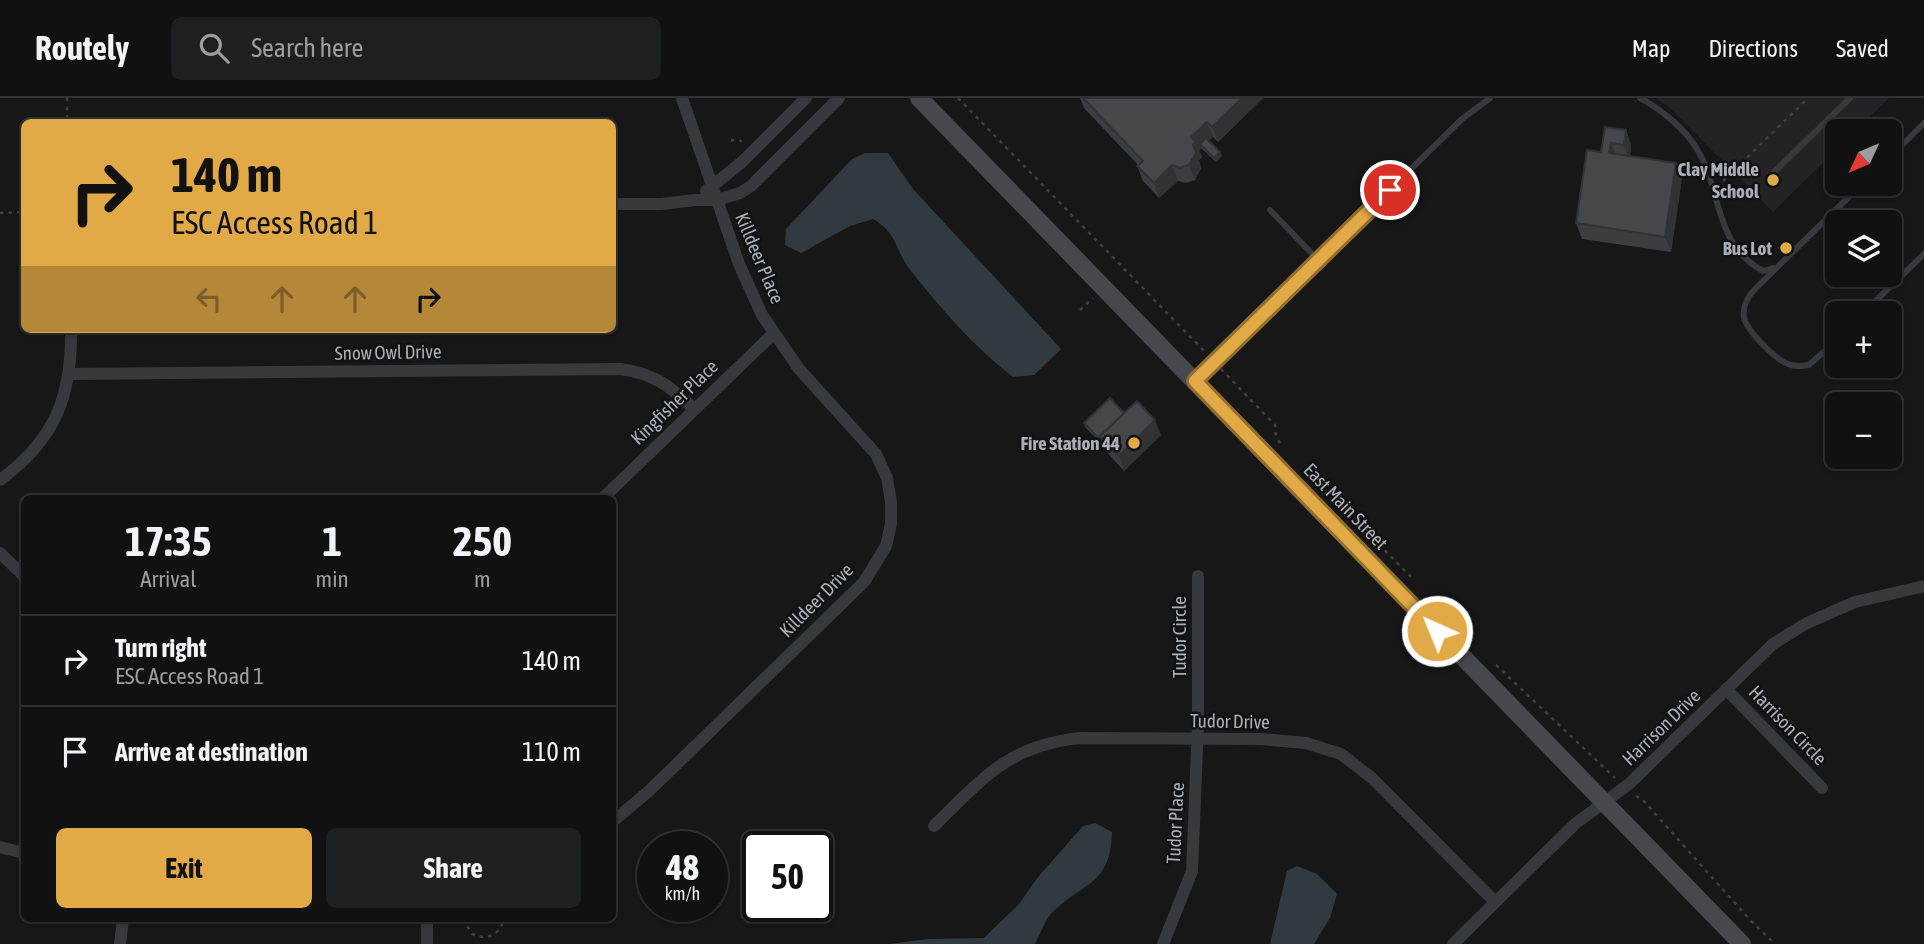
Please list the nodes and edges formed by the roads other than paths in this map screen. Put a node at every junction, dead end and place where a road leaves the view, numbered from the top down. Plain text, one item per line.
1 (682, 98) edge
2 (806, 98) edge
3 (839, 98) edge
4 (919, 98) edge
5 (1490, 98) edge
6 (1640, 98) edge
7 (1850, 98) edge
8 (1924, 123) edge
9 (1902, 145) edge
10 (1770, 176) dead end
11 (714, 194) junction
12 (1850, 196) edge
13 (616, 204) edge
14 (1270, 210) dead end
15 (1924, 254) edge
16 (1318, 260) junction
17 (1778, 266) junction
18 (1757, 267) junction
19 (1756, 288) junction
20 (1875, 301) edge
21 (71, 333) edge
22 (774, 333) junction
23 (1825, 351) edge
24 (69, 374) junction
25 (1195, 381) junction
26 (694, 409) junction
27 (0, 480) edge
28 (606, 495) edge
29 (0, 553) edge
30 (21, 573) edge
31 (1198, 576) dead end
32 (1924, 586) edge
33 (1726, 690) junction
34 (1198, 740) junction
35 (1822, 788) dead end
36 (1603, 802) junction
37 (616, 819) edge
38 (934, 826) dead end
39 (0, 847) edge
40 (21, 852) edge
41 (1494, 901) junction
42 (123, 922) edge
43 (427, 922) edge
44 (120, 944) edge
45 (427, 944) edge
46 (1163, 944) edge
47 (1453, 944) edge
48 (1742, 944) edge

1 - 11 street, Killdeer Place
2 - 11 street
3 - 11 street
4 - 25 main road, East Main Street
5 - 16 lane
6 - 18 lane
7 - 10 lane
8 - 9 lane
11 - 13 street
11 - 22 street, Killdeer Place
12 - 17 lane
14 - 16 lane
15 - 20 lane
16 - 25 lane
17 - 18 lane
17 - 19 lane
18 - 19 lane
19 - 23 lane
21 - 24 street
22 - 26 street, Kingfisher Place
22 - 37 street, Killdeer Drive
24 - 26 street, Snow Owl Drive
24 - 27 street
25 - 36 main road, East Main Street
26 - 28 street, Kingfisher Place
29 - 30 street
31 - 34 street, Tudor Circle
32 - 33 street, Harrison Drive
33 - 35 street, Harrison Circle
33 - 36 street, Harrison Drive
34 - 38 street, Tudor Drive
34 - 41 street, Tudor Drive
34 - 46 street, Tudor Place
36 - 41 street, Harrison Drive
36 - 48 main road, East Main Street
39 - 40 street
41 - 47 street, Harrison Drive
42 - 44 street
43 - 45 street

